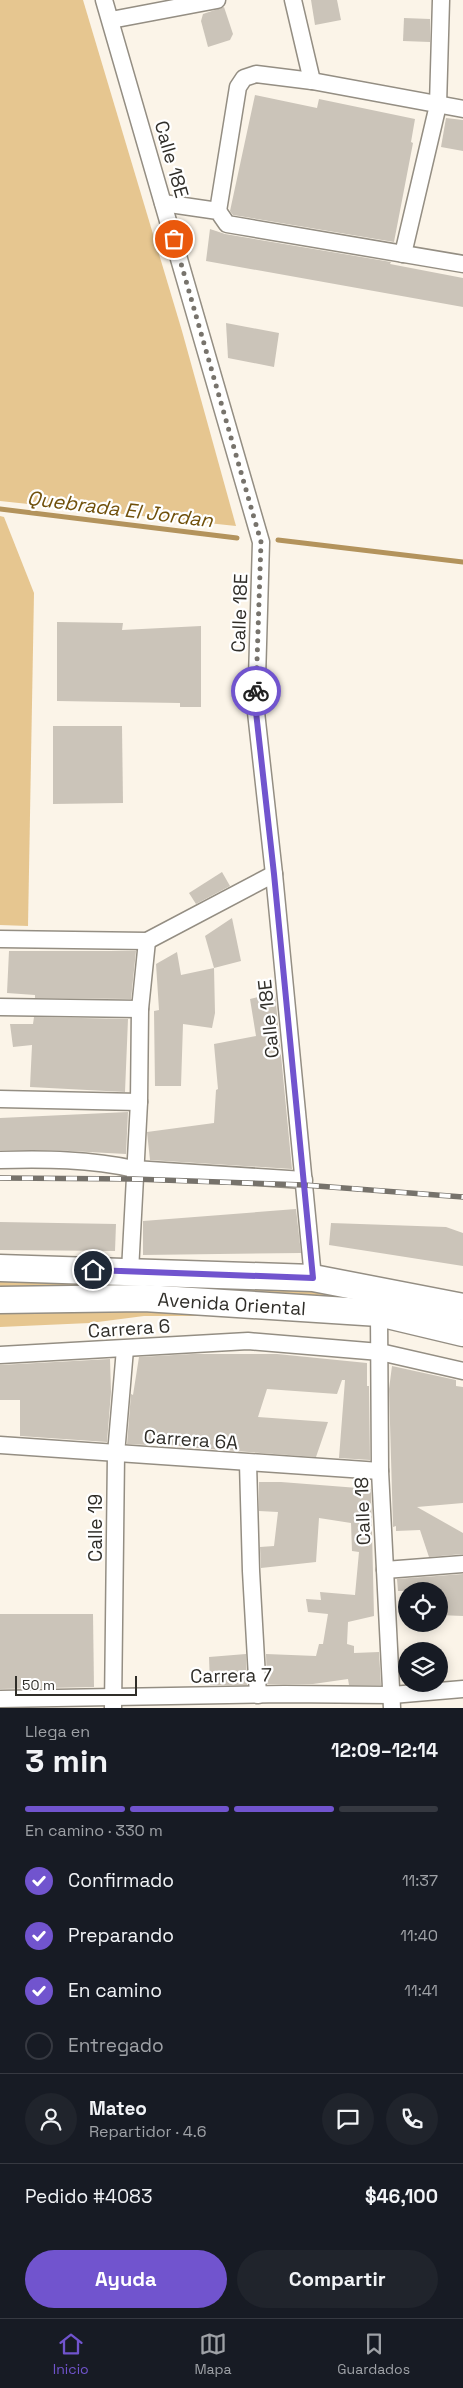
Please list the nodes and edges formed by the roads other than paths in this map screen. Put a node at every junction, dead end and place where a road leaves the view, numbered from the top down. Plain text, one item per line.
1 (104, 0) edge
2 (217, 0) edge
3 (293, 0) edge
4 (441, 0) edge
5 (111, 20) junction
6 (312, 81) junction
7 (438, 105) junction
8 (463, 109) edge
9 (163, 203) junction
10 (218, 211) junction
11 (403, 254) junction
12 (463, 264) edge
13 (274, 874) junction
14 (0, 938) edge
15 (147, 941) junction
16 (0, 1007) edge
17 (140, 1009) junction
18 (0, 1099) edge
19 (139, 1102) junction
20 (0, 1160) edge
21 (134, 1169) junction
22 (304, 1180) junction
23 (0, 1268) edge
24 (130, 1271) junction
25 (313, 1278) junction
26 (0, 1300) edge
27 (463, 1307) edge
28 (379, 1312) junction
29 (463, 1333) edge
30 (125, 1350) junction
31 (380, 1352) junction
32 (0, 1355) edge
33 (463, 1371) edge
34 (0, 1445) edge
35 (116, 1454) junction
36 (248, 1463) junction
37 (380, 1471) junction
38 (463, 1564) edge
39 (385, 1570) junction
40 (463, 1689) edge
41 (258, 1695) junction
42 (0, 1699) edge
43 (114, 1702) edge
44 (392, 1702) edge

1 - 5 street, Calle 18E
2 - 5 street
3 - 6 street
4 - 7 street
5 - 9 street, Calle 18E
6 - 7 street
6 - 10 street
7 - 8 street
7 - 11 street
9 - 10 street
9 - 13 street, Calle 18E
10 - 11 street
11 - 12 street
13 - 15 street
13 - 22 street, Calle 18E
14 - 15 street
15 - 17 street
16 - 17 street
17 - 19 street
18 - 19 street
19 - 21 street
20 - 21 street
21 - 22 street
21 - 24 street
22 - 25 street, Calle 18E
23 - 24 main road, Avenida Oriental
24 - 25 main road, Avenida Oriental
25 - 27 main road, Avenida Oriental
26 - 28 main road, Avenida Oriental
28 - 29 main road, Avenida Oriental
28 - 31 street, Calle 18
30 - 31 street, Carrera 6
30 - 32 street, Carrera 6
30 - 35 street, Calle 19
31 - 33 street
31 - 37 street, Calle 18
34 - 35 street, Carrera 6A
35 - 36 street, Carrera 6A
35 - 43 street, Calle 19
36 - 37 street, Carrera 6A
36 - 41 street
37 - 39 street, Calle 18
38 - 39 street
39 - 44 street, Calle 18
40 - 44 street, Carrera 7
41 - 43 street, Carrera 7
41 - 44 street, Carrera 7
42 - 43 street, Carrera 7

